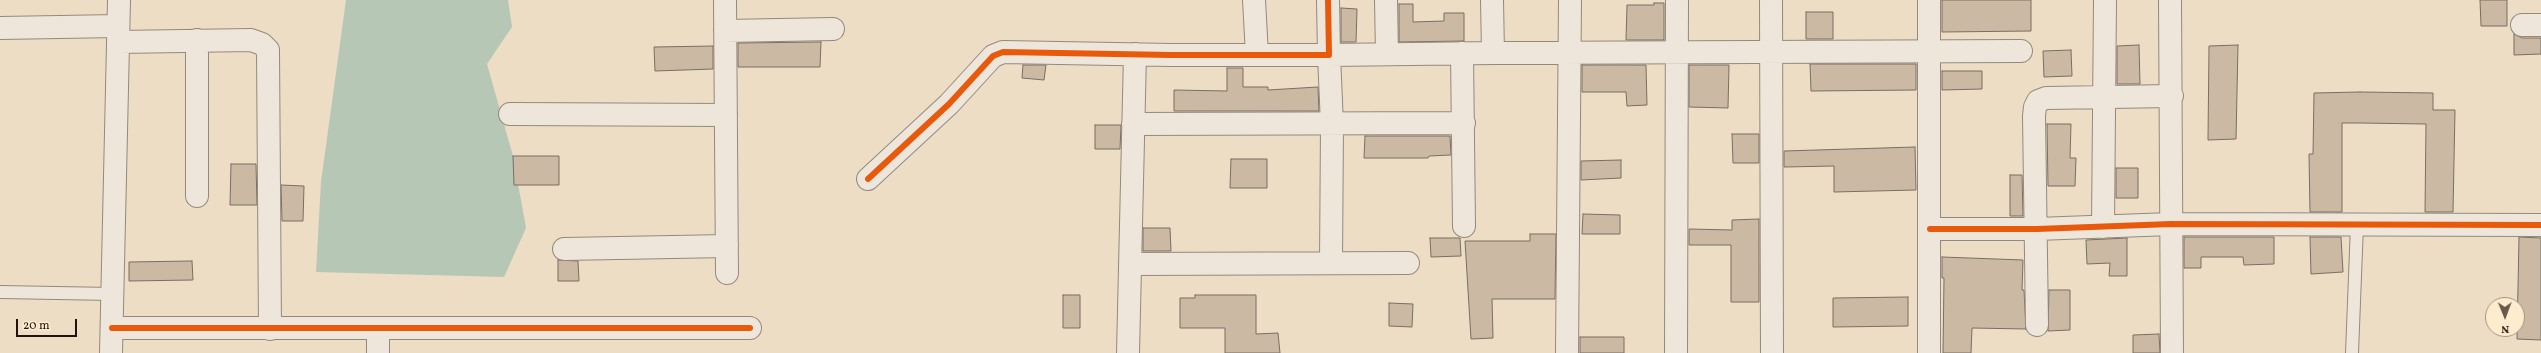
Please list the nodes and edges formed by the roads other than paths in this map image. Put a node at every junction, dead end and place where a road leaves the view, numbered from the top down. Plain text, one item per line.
1 (119, 0) edge
2 (725, 0) edge
3 (1254, 0) edge
4 (1328, 0) edge
5 (1386, 0) edge
6 (1492, 0) edge
7 (1570, 0) edge
8 (1677, 0) edge
9 (1771, 0) edge
10 (1928, 0) edge
11 (2105, 0) edge
12 (2170, 0) edge
13 (0, 28) edge
14 (833, 29) dead end
15 (725, 30) junction
16 (118, 34) junction
17 (197, 40) junction
18 (2021, 50) dead end
19 (1929, 51) junction
20 (1677, 52) junction
21 (1771, 52) junction
22 (1462, 53) junction
23 (1493, 53) junction
24 (1135, 54) junction
25 (1387, 54) junction
26 (1570, 54) junction
27 (1329, 55) junction
28 (1257, 56) junction
29 (2104, 96) junction
30 (2172, 96) junction
31 (510, 114) dead end
32 (726, 116) junction
33 (1464, 123) junction
34 (1133, 124) junction
35 (1332, 125) junction
36 (868, 179) dead end
37 (197, 196) dead end
38 (2171, 224) junction
39 (2357, 225) junction
40 (2541, 225) edge
41 (1464, 226) dead end
42 (2103, 227) junction
43 (1930, 229) junction
44 (2037, 229) junction
45 (727, 246) junction
46 (564, 249) dead end
47 (1331, 263) junction
48 (1408, 263) dead end
49 (1130, 264) junction
50 (727, 273) dead end
51 (0, 292) edge
52 (112, 294) junction
53 (2037, 325) dead end
54 (112, 328) junction
55 (378, 328) junction
56 (750, 328) dead end
57 (270, 329) junction
58 (111, 353) edge
59 (378, 353) edge
60 (1128, 353) edge
61 (1567, 353) edge
62 (1676, 353) edge
63 (1772, 353) edge
64 (1929, 353) edge
65 (2172, 353) edge
66 (2352, 353) edge

1 - 16 street
2 - 15 street
3 - 28 street
4 - 27 street
5 - 25 street
6 - 23 street
7 - 26 street
8 - 20 street
9 - 21 street
10 - 19 street
11 - 29 street
12 - 30 street
13 - 16 street
14 - 15 street
15 - 32 street
16 - 17 street
16 - 52 street
17 - 37 street
17 - 57 street
18 - 19 street
19 - 21 street
19 - 43 street
20 - 21 street
20 - 26 street
20 - 62 street
21 - 63 street
22 - 23 street
22 - 25 street
22 - 33 street
23 - 26 street
24 - 28 street
24 - 34 street
24 - 36 street
25 - 27 street
26 - 61 street
27 - 28 street
27 - 35 street
29 - 30 street
29 - 42 street
29 - 44 street
30 - 38 street
31 - 32 street
32 - 45 street
33 - 35 street
33 - 41 street
34 - 35 street
34 - 49 street
35 - 47 street
38 - 39 street
38 - 42 street
38 - 65 street
39 - 40 street
39 - 66 lane
42 - 44 street
43 - 44 street
43 - 64 street
44 - 53 street
45 - 46 street
45 - 50 street
47 - 48 street
47 - 49 street
49 - 60 street
51 - 52 lane
52 - 54 street
54 - 57 street
54 - 58 street
55 - 56 street
55 - 57 street
55 - 59 street

